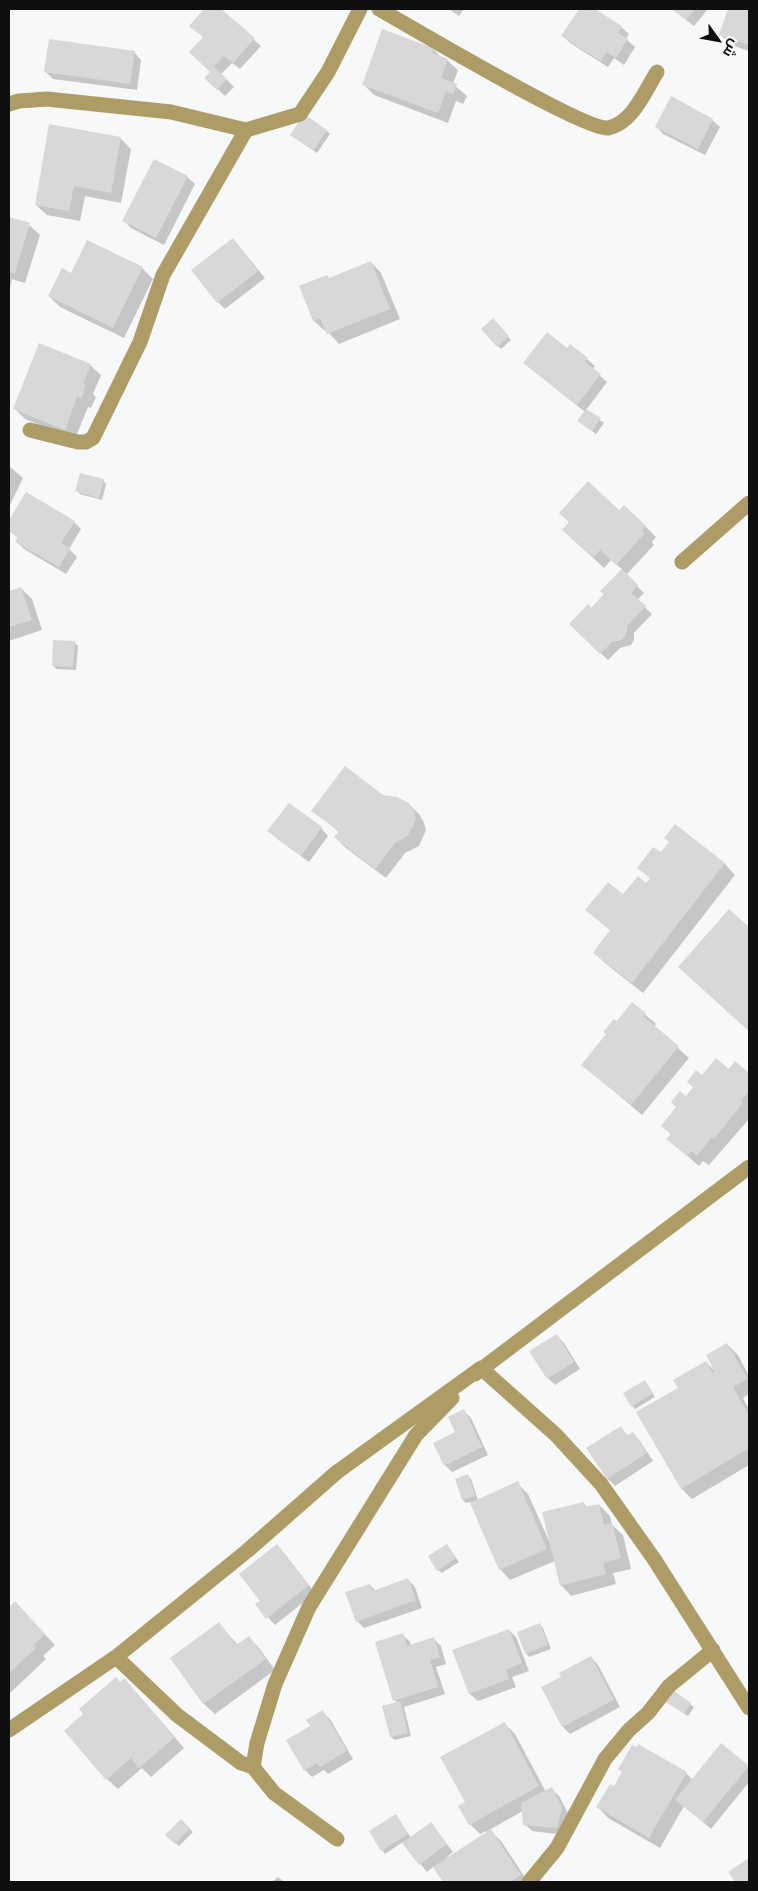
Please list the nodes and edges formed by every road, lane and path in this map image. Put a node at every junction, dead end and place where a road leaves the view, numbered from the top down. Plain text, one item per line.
1 (360, 9) edge
2 (379, 9) edge
3 (656, 72) dead end
4 (9, 104) edge
5 (246, 130) junction
6 (30, 430) dead end
7 (749, 503) edge
8 (682, 562) dead end
9 (749, 1167) edge
10 (481, 1368) junction
11 (713, 1650) junction
12 (116, 1657) junction
13 (749, 1708) edge
14 (9, 1730) edge
15 (253, 1767) junction
16 (337, 1839) dead end
17 (529, 1882) edge

1 - 5 street
2 - 3 street
4 - 5 street
5 - 6 street
7 - 8 street
9 - 10 street
10 - 11 street
10 - 12 street
10 - 15 street
11 - 13 street
11 - 17 street
12 - 14 street
12 - 15 street
15 - 16 street

